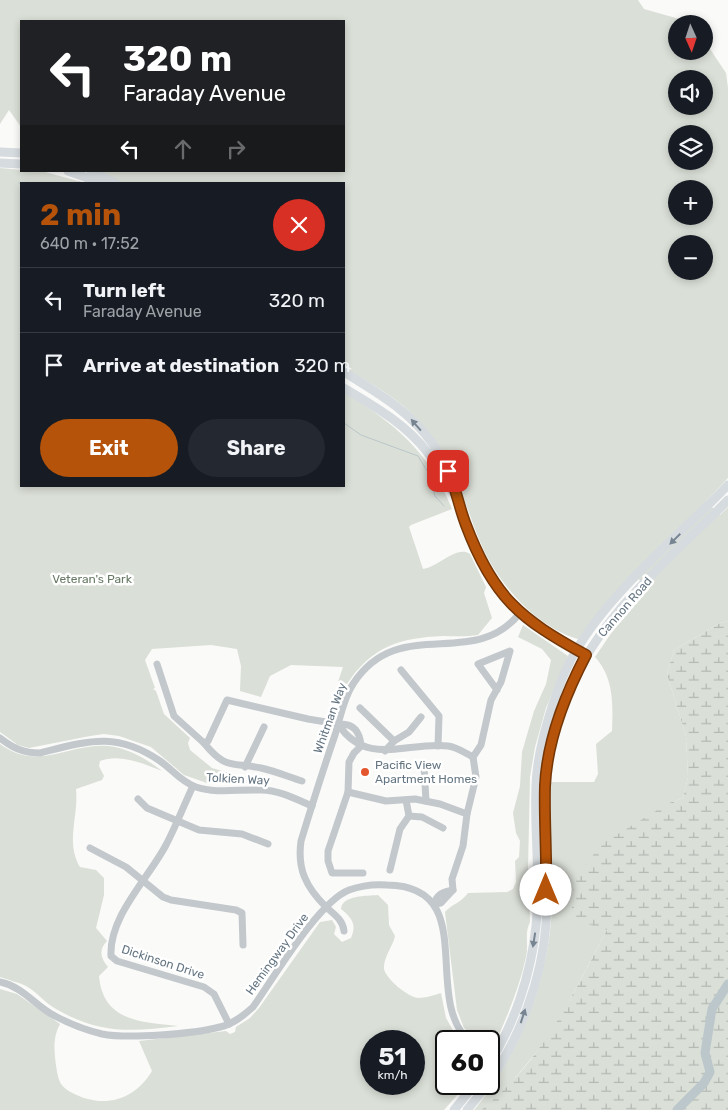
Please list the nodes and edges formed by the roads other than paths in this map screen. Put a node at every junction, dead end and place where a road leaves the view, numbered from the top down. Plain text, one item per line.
1 (0, 152) edge
2 (20, 153) edge
3 (0, 163) edge
4 (20, 164) edge
5 (71, 172) edge
6 (93, 172) edge
7 (98, 182) edge
8 (113, 182) edge
9 (345, 373) edge
10 (345, 389) edge
11 (728, 485) edge
12 (456, 497) junction
13 (728, 500) edge
14 (520, 614) junction
15 (575, 649) junction
16 (586, 655) junction
17 (157, 664) dead end
18 (402, 670) dead end
19 (497, 690) junction
20 (360, 708) dead end
21 (421, 717) dead end
22 (338, 724) junction
23 (264, 727) dead end
24 (0, 738) edge
25 (394, 741) junction
26 (204, 744) junction
27 (361, 746) junction
28 (438, 746) junction
29 (385, 751) junction
30 (473, 757) junction
31 (424, 766) dead end
32 (245, 767) junction
33 (302, 781) dead end
34 (193, 786) junction
35 (348, 792) junction
36 (138, 799) dead end
37 (406, 800) junction
38 (426, 802) junction
39 (312, 806) junction
40 (467, 814) junction
41 (410, 816) junction
42 (177, 821) junction
43 (442, 828) dead end
44 (268, 844) dead end
45 (90, 848) dead end
46 (390, 870) dead end
47 (363, 873) dead end
48 (144, 882) junction
49 (434, 904) junction
50 (327, 907) junction
51 (344, 931) dead end
52 (243, 946) dead end
53 (0, 982) edge
54 (229, 1024) junction
55 (460, 1030) edge
56 (500, 1042) edge
57 (500, 1060) edge
58 (503, 1061) junction
59 (500, 1065) edge
60 (466, 1095) edge
61 (479, 1095) edge
62 (454, 1110) edge
63 (467, 1110) edge

1 - 2 main road
3 - 4 main road
5 - 7 main road
6 - 8 main road
12 -> 9 main road
10 - 12 main road
11 -> 15 main road, Cannon Road
12 - 14 main road
13 - 16 main road, Cannon Road
14 - 15 main road
14 - 22 street, Whitman Way
15 - 16 main road
15 -> 56 main road, Cannon Road
58 -> 16 main road, Cannon Road
17 - 26 street
18 - 28 street
19 - 19 street
19 - 30 street
20 - 25 street
21 - 25 street
22 - 26 street
22 - 27 street
22 - 39 street, Whitman Way
23 - 32 street
24 - 34 street, Tolkien Way
25 - 29 street
26 - 32 street
27 - 29 street
27 - 35 street
28 - 29 street
28 - 30 street
30 - 40 street
31 - 38 street
32 - 33 street
34 - 39 street, Tolkien Way
34 - 42 street, Dickinson Drive
35 - 37 street
35 - 47 street
36 - 42 street
37 - 38 street
37 - 41 street
38 - 40 street
39 - 50 street, Whitman Way
40 - 49 street
41 - 43 street
41 - 46 street
42 - 44 street
42 - 48 street, Dickinson Drive
45 - 48 street
48 - 52 street
48 - 54 street, Dickinson Drive
49 - 50 street, Hemingway Drive
49 - 55 street
50 - 51 street, Whitman Way
50 - 54 street, Hemingway Drive
53 - 54 street, Hemingway Drive
57 - 58 street
58 - 59 main road, Cannon Road
60 - 62 main road
61 - 63 main road, Cannon Road

